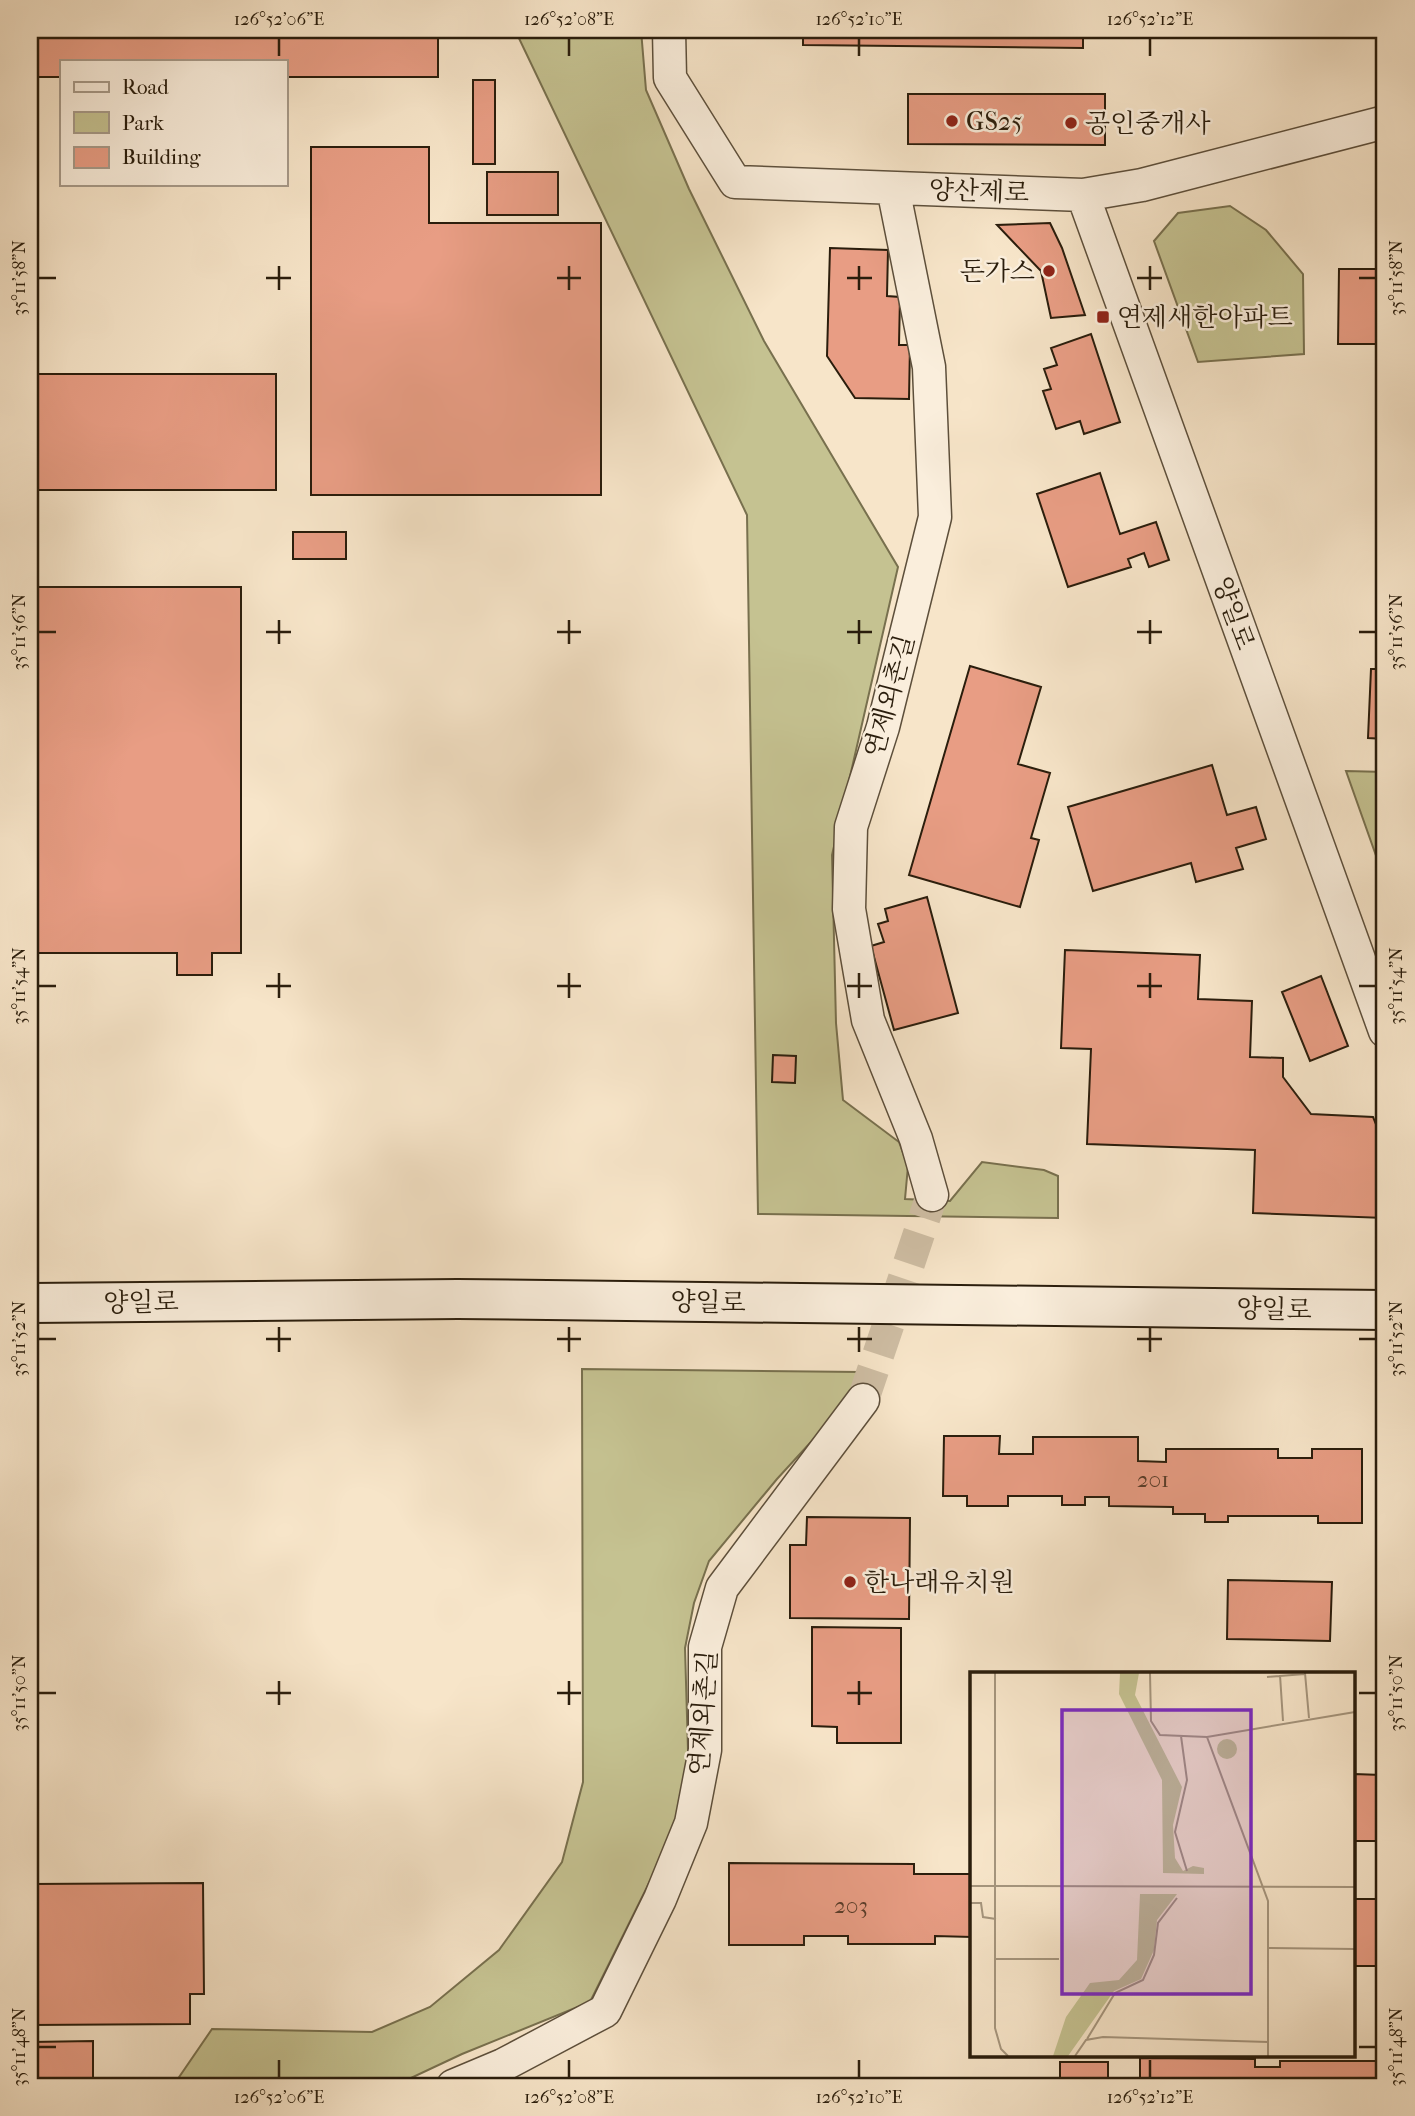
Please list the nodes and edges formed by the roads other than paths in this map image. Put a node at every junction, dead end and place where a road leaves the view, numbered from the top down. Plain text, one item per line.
1 (669, 30) edge
2 (1385, 122) edge
3 (892, 188) junction
4 (1083, 195) junction
5 (1385, 1031) edge
6 (932, 1195) tunnel mouth
7 (30, 1303) edge
8 (1385, 1310) edge
9 (863, 1400) tunnel mouth
10 (453, 2086) edge

1 - 3 street, 양산제로
2 - 4 street, 양산제로
3 - 4 street, 양산제로
3 - 6 street, 연제외촌길
4 - 5 street, 양일로
7 - 8 main road, 양일로
9 - 10 street, 연제외촌길

